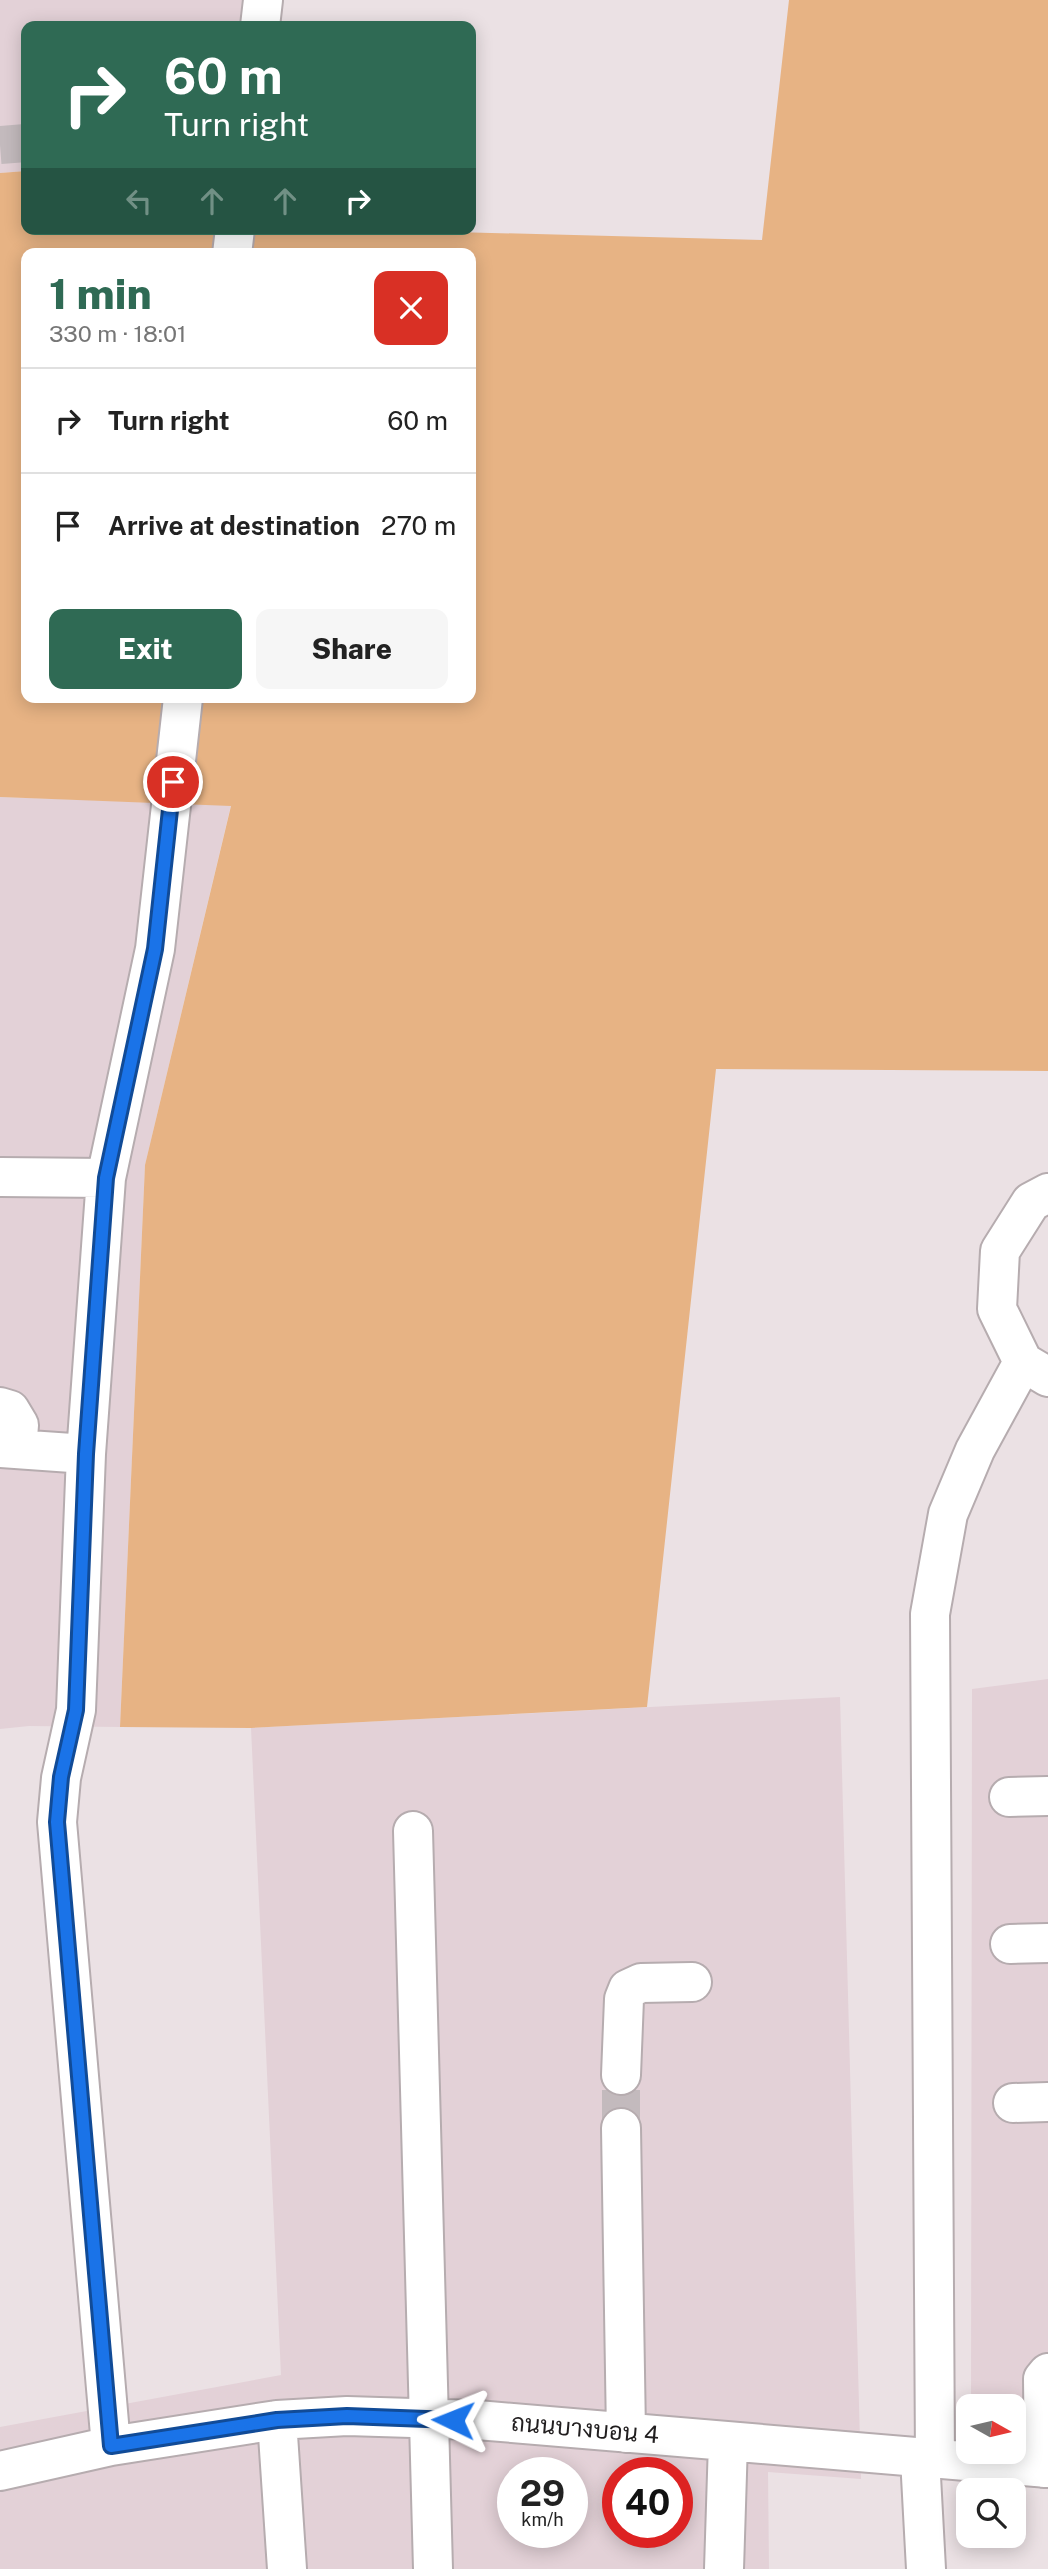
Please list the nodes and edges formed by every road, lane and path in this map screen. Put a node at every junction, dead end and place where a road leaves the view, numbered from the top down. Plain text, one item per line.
1 (263, 0) edge
2 (261, 21) edge
3 (182, 703) edge
4 (0, 1178) edge
5 (106, 1178) junction
6 (1048, 1194) edge
7 (1036, 1369) edge
8 (0, 1407) edge
9 (8, 1449) edge
10 (86, 1454) junction
11 (1048, 1796) edge
12 (1009, 1797) dead end
13 (413, 1831) dead end
14 (1048, 1942) edge
15 (1010, 1944) dead end
16 (692, 1982) dead end
17 (621, 2075) tunnel mouth
18 (621, 2128) tunnel mouth
19 (1048, 2373) edge
20 (428, 2419) junction
21 (277, 2420) junction
22 (626, 2433) junction
23 (727, 2442) junction
24 (111, 2446) junction
25 (927, 2458) junction
26 (1046, 2468) edge
27 (0, 2471) edge
28 (287, 2569) edge
29 (433, 2569) edge
30 (724, 2569) edge
31 (926, 2569) edge

1 - 2 street
3 - 5 street
4 - 5 street
5 - 10 street
6 - 7 street
7 - 25 street
8 - 9 street
9 - 10 street
10 - 24 street
11 - 12 street
13 - 20 street
14 - 15 street
16 - 17 street
18 - 22 street
19 - 26 street
20 - 21 street, ถนนบางบอน 4
20 - 22 street, ถนนบางบอน 4
20 - 29 street
21 - 24 street, ถนนบางบอน 4
21 - 28 street
22 - 23 street, ถนนบางบอน 4
23 - 25 street, ถนนบางบอน 4
23 - 30 street
24 - 27 street, ถนนบางบอน 4
25 - 26 street, ถนนบางบอน 4
25 - 31 street

